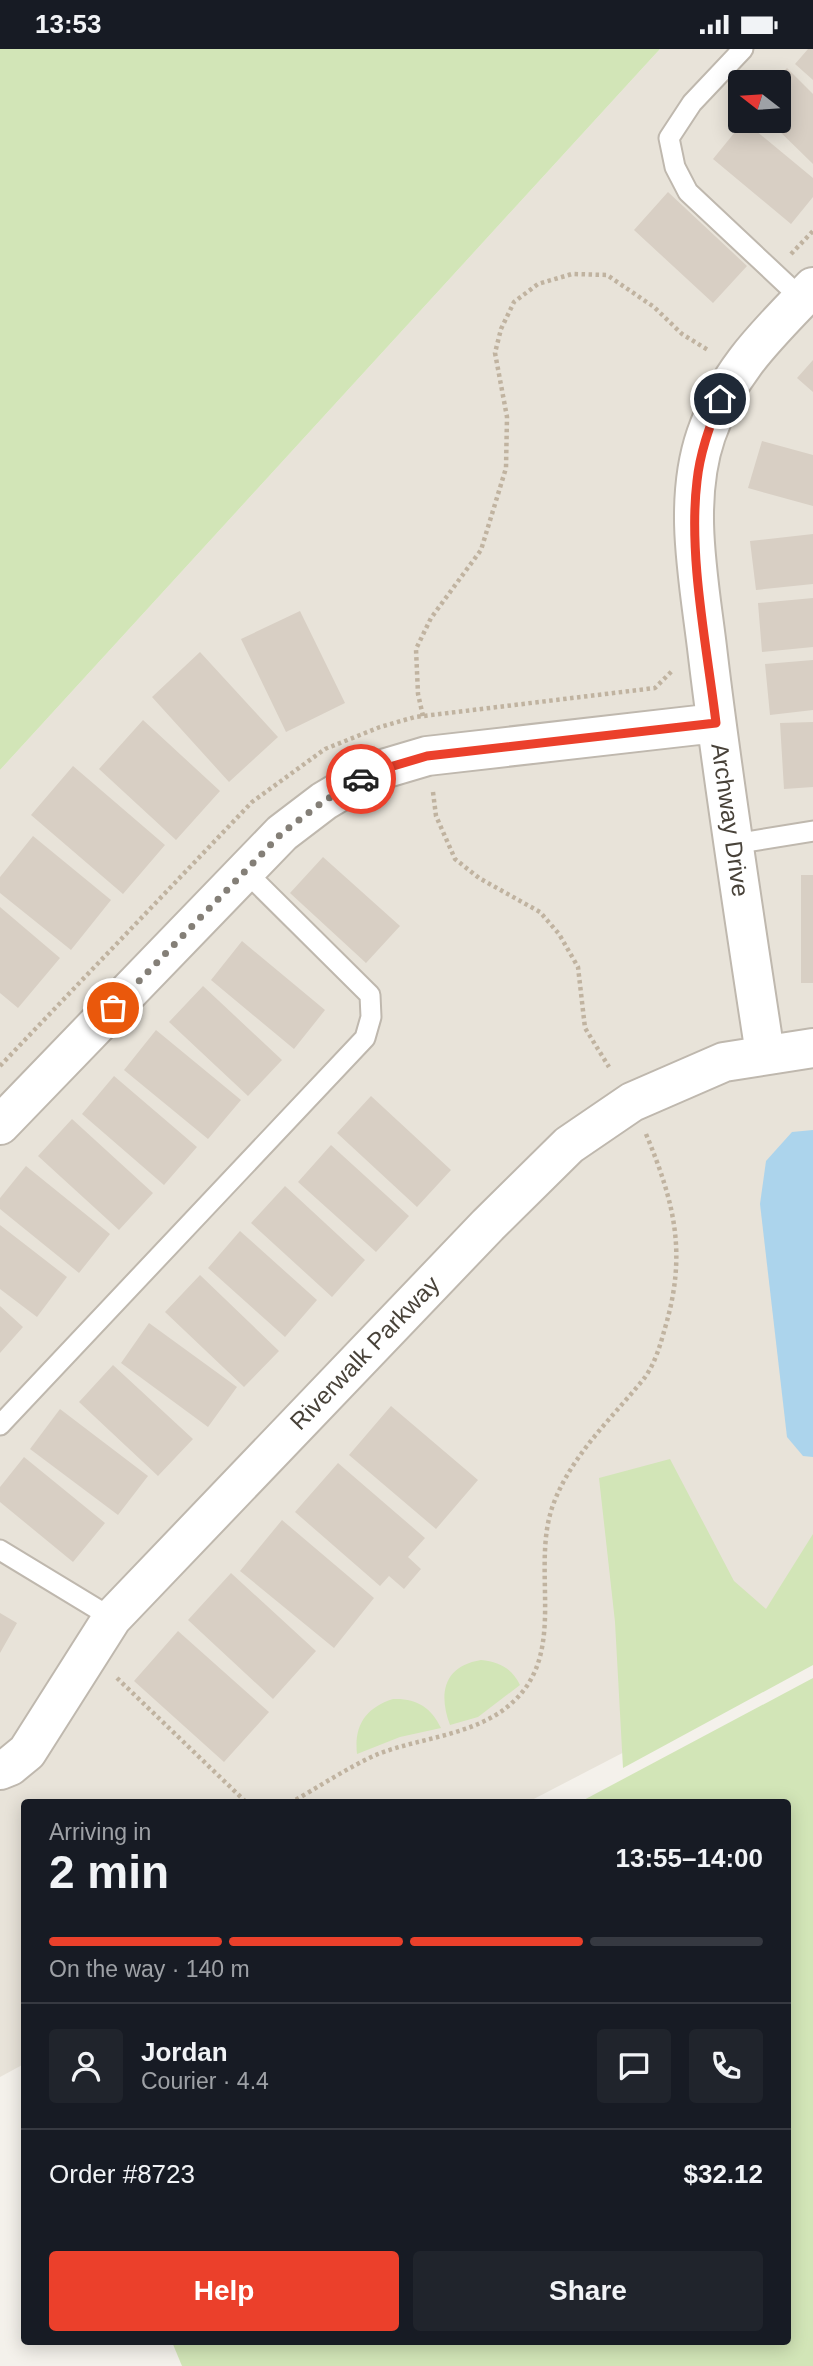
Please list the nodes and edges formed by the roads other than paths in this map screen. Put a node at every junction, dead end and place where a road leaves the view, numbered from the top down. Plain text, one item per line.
1 (743, 49) edge
2 (807, 293) edge
3 (716, 723) junction
4 (813, 831) edge
5 (734, 844) junction
6 (245, 871) junction
7 (813, 1048) edge
8 (765, 1054) junction
9 (0, 1125) edge
10 (0, 1425) edge
11 (0, 1550) edge
12 (112, 1618) junction
13 (0, 1770) edge

1 - 2 lane
2 - 3 street, Archway Drive
3 - 5 street, Archway Drive
3 - 6 street
4 - 5 lane
5 - 8 street, Archway Drive
6 - 9 street
6 - 10 lane
7 - 8 street, Riverwalk Parkway
8 - 12 street, Riverwalk Parkway
11 - 12 lane
12 - 13 street, Riverwalk Parkway

